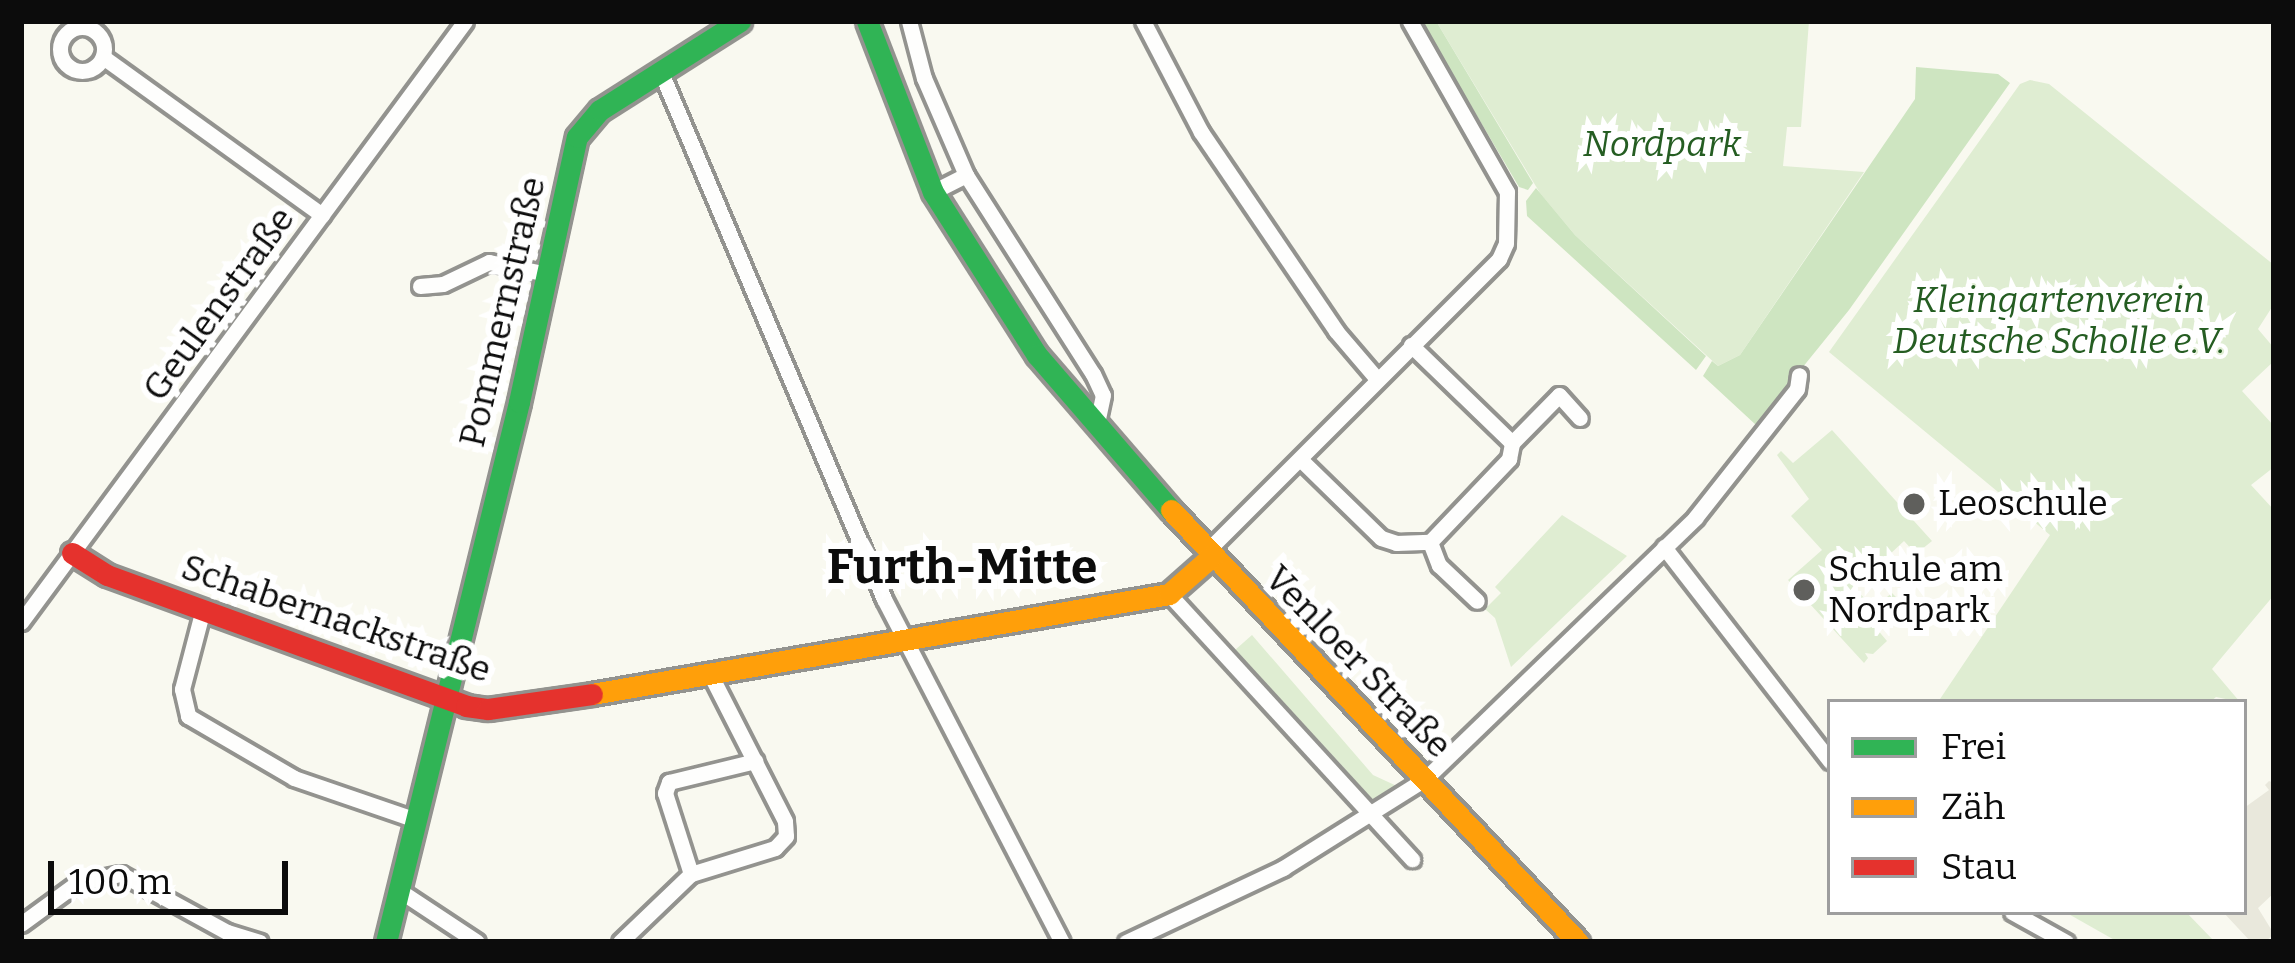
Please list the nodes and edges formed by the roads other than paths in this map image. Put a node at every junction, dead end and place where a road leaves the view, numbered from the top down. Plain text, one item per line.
1 (465, 21) edge
2 (740, 21) edge
3 (867, 21) edge
4 (909, 21) edge
5 (1142, 21) edge
6 (1410, 21) edge
7 (94, 25) edge
8 (103, 57) junction
9 (661, 70) junction
10 (966, 175) junction
11 (933, 192) junction
12 (322, 215) junction
13 (547, 274) junction
14 (420, 286) dead end
15 (1411, 345) junction
16 (1799, 375) dead end
17 (1377, 379) junction
18 (1580, 418) dead end
19 (1097, 423) junction
20 (1512, 443) junction
21 (1300, 458) junction
22 (1430, 542) junction
23 (1664, 548) junction
24 (72, 553) junction
25 (1209, 554) junction
26 (1169, 594) junction
27 (1477, 601) dead end
28 (202, 609) junction
29 (21, 622) edge
30 (905, 641) junction
31 (711, 676) junction
32 (445, 698) junction
33 (1827, 756) edge
34 (755, 761) junction
35 (1425, 779) junction
36 (1373, 815) junction
37 (416, 820) junction
38 (1412, 859) dead end
39 (691, 874) junction
40 (400, 892) junction
41 (2017, 915) edge
42 (21, 924) edge
43 (226, 937) edge
44 (260, 942) edge
45 (386, 942) edge
46 (477, 942) edge
47 (620, 942) edge
48 (1062, 942) edge
49 (1126, 942) edge
50 (1578, 942) edge
51 (2066, 942) edge

1 - 12 street, Geulenstraße
2 - 9 street, Pommernstraße
3 - 11 street, Venloer Straße
4 - 10 street
5 - 17 street
6 - 15 street
7 - 8 street
7 - 8 street
8 - 12 street
9 - 13 street, Pommernstraße
9 - 30 street
10 - 11 street
10 - 19 street
11 - 19 street, Venloer Straße
12 - 24 street, Geulenstraße
13 - 14 street
13 - 32 street, Pommernstraße
15 - 17 street
15 - 20 street
16 - 23 street
17 - 21 street
18 - 20 street
19 - 25 street, Venloer Straße
20 - 22 street
21 - 22 street
21 - 25 street
22 - 27 street
23 - 33 street
23 - 35 street
24 - 28 street, Schabernackstraße
24 - 29 street, Geulenstraße
25 - 26 street
25 - 35 street, Venloer Straße
26 - 30 street, Schabernackstraße
26 - 36 street
28 - 32 street, Schabernackstraße
28 - 37 street
30 - 31 street, Schabernackstraße
30 - 48 street
31 - 32 street, Schabernackstraße
31 - 34 street
32 - 37 street, Pommernstraße
34 - 39 street
34 - 39 street
35 - 36 street
35 - 50 street, Venloer Straße
36 - 38 street
36 - 49 street
37 - 40 street, Pommernstraße
39 - 47 street
40 - 45 street, Pommernstraße
40 - 46 street
41 - 51 street
42 - 43 street
43 - 44 street

